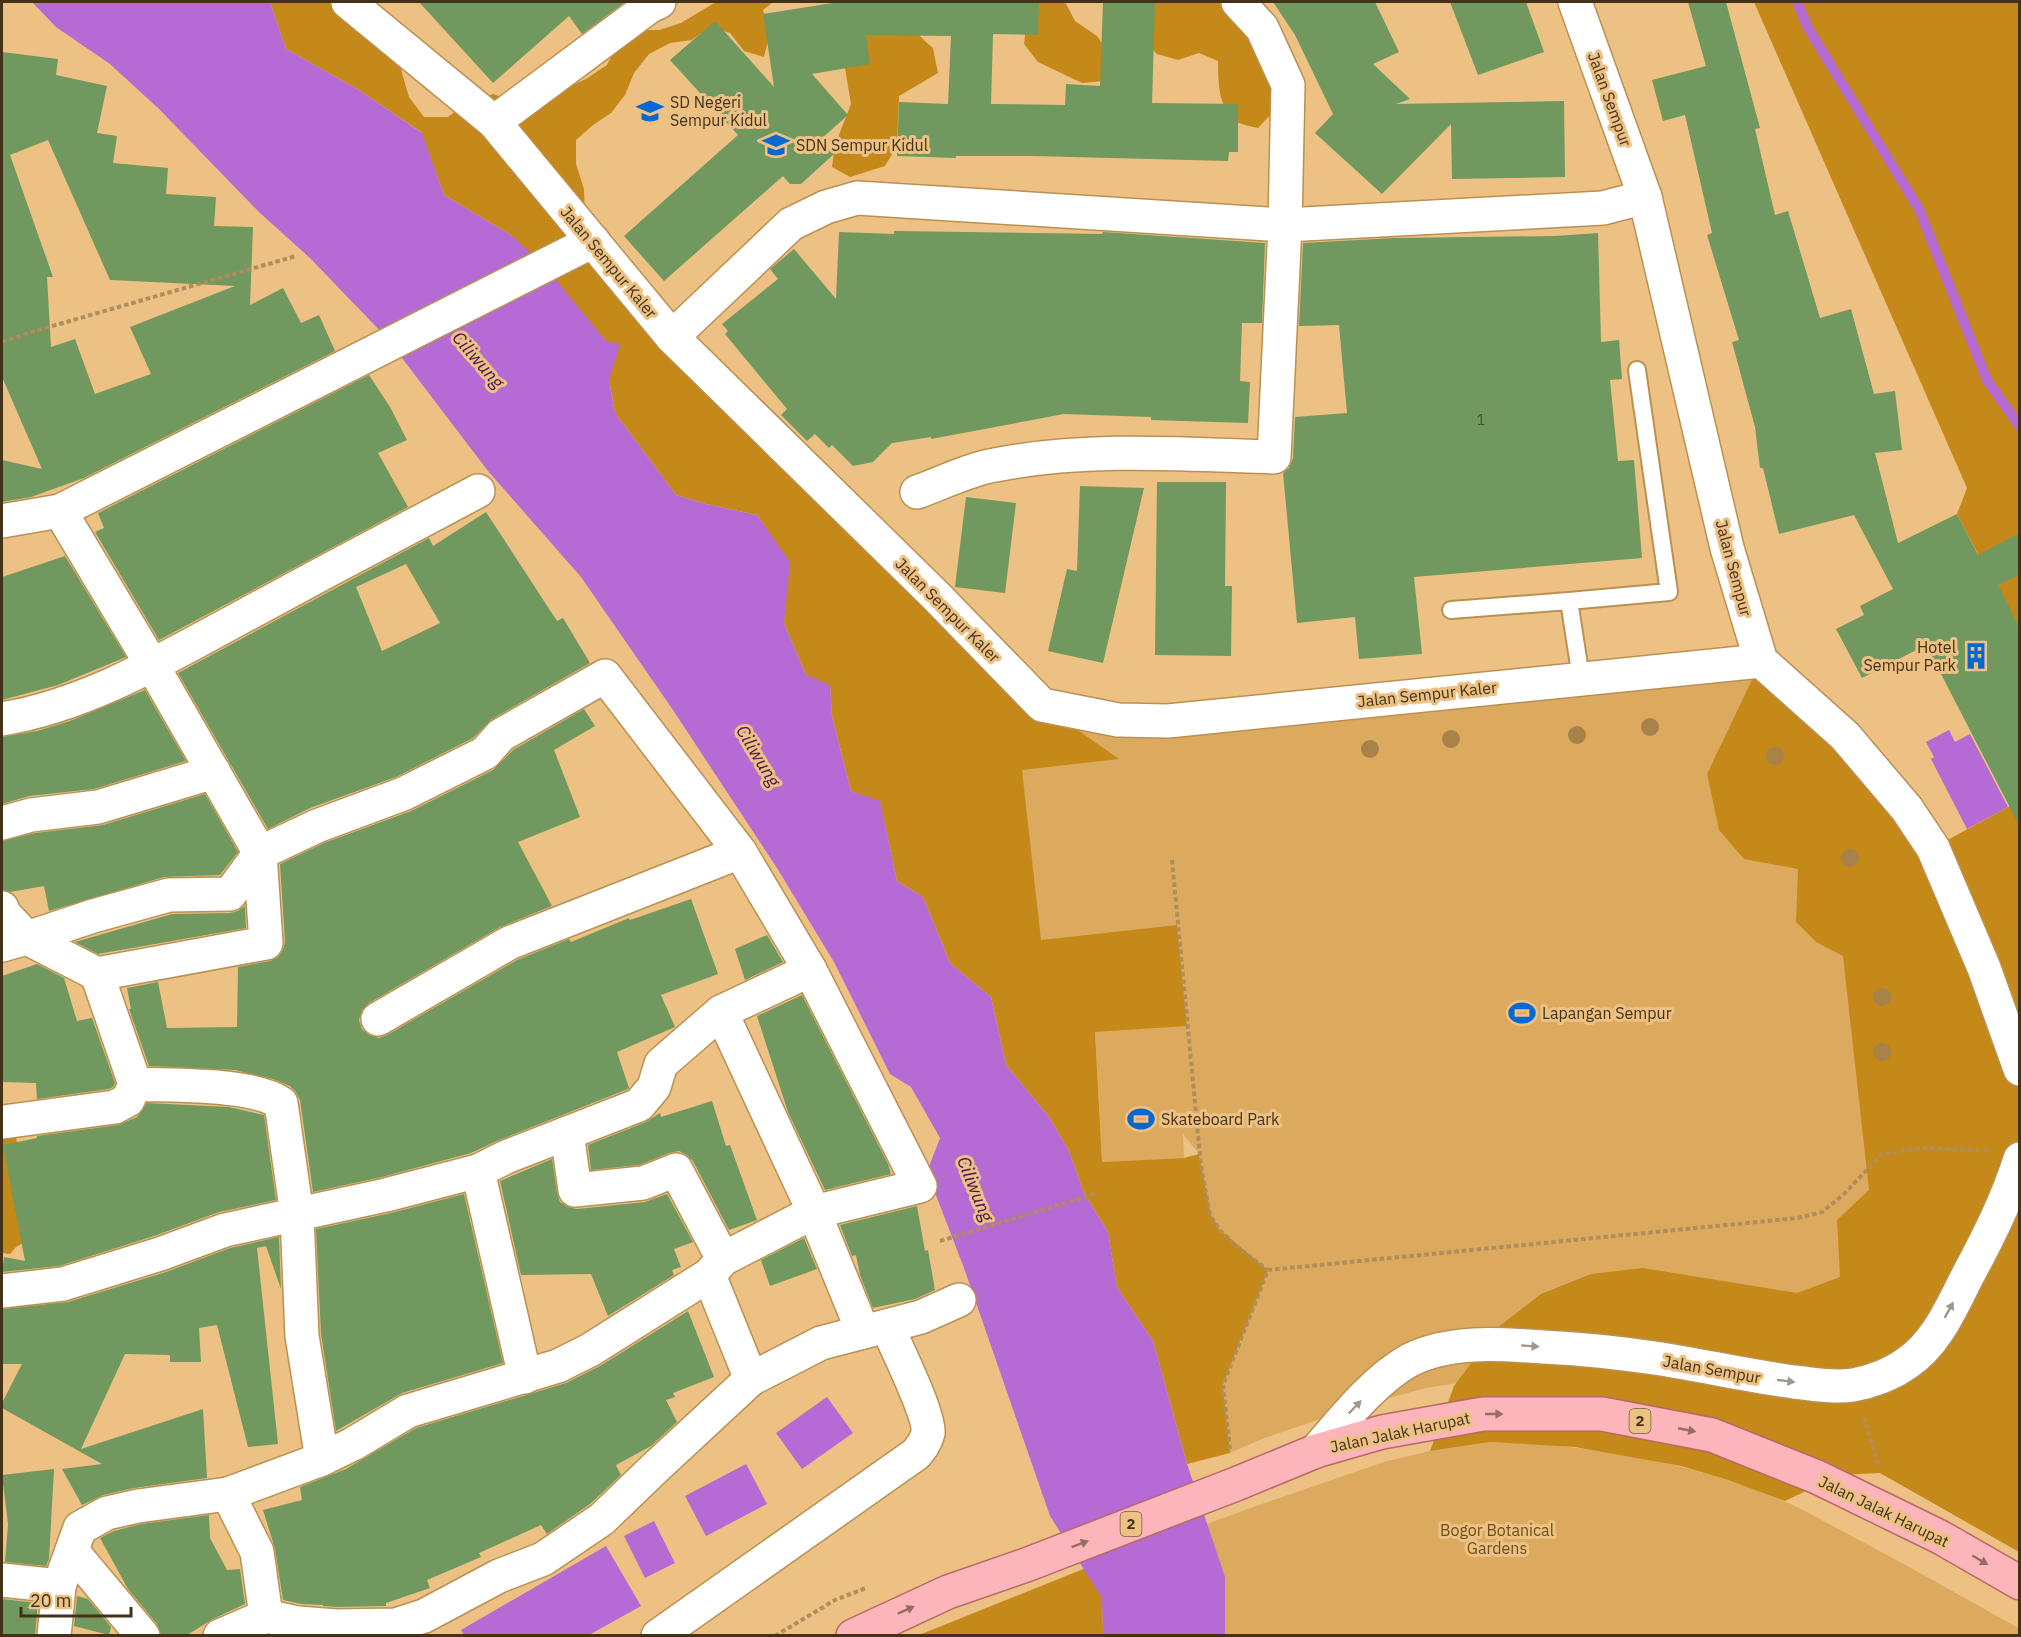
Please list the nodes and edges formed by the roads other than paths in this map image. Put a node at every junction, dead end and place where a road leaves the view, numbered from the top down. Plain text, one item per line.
1 (348, 2) edge
2 (659, 2) edge
3 (1238, 2) edge
4 (1575, 2) edge
5 (494, 122) junction
6 (1645, 196) junction
7 (1285, 225) junction
8 (584, 245) junction
9 (672, 337) junction
10 (1637, 370) dead end
11 (478, 491) dead end
12 (917, 492) dead end
13 (60, 511) junction
14 (2, 521) edge
15 (1569, 601) junction
16 (1451, 610) dead end
17 (1761, 661) junction
18 (152, 665) junction
19 (1581, 678) junction
20 (2, 719) edge
21 (214, 772) junction
22 (2, 823) edge
23 (741, 852) junction
24 (260, 853) junction
25 (2, 908) edge
26 (14, 942) edge
27 (810, 970) junction
28 (97, 974) junction
29 (721, 1012) junction
30 (378, 1019) dead end
31 (2019, 1069) edge
32 (135, 1084) junction
33 (2, 1125) edge
34 (567, 1133) junction
35 (2009, 1155) edge
36 (478, 1171) junction
37 (814, 1212) junction
38 (297, 1215) junction
39 (716, 1267) junction
40 (2, 1292) edge
41 (959, 1300) dead end
42 (875, 1329) junction
43 (525, 1377) junction
44 (751, 1379) junction
45 (1316, 1451) junction
46 (322, 1459) junction
47 (228, 1494) junction
48 (72, 1551) junction
49 (2, 1580) edge
50 (2019, 1583) edge
51 (59, 1586) junction
52 (266, 1616) junction
53 (54, 1635) edge
54 (144, 1635) edge
55 (220, 1635) edge
56 (658, 1635) edge
57 (853, 1635) edge

1 - 5 street, Jalan Sempur Kaler
2 - 5 street
3 - 7 street
4 - 6 street, Jalan Sempur
5 - 8 street, Jalan Sempur Kaler
6 - 7 street
6 - 17 street, Jalan Sempur
7 - 9 street
7 - 12 street
8 - 9 street, Jalan Sempur Kaler
8 - 13 street
9 - 19 street, Jalan Sempur Kaler
10 - 15 lane
11 - 18 street
13 - 14 street
13 - 18 street
15 - 16 lane
15 - 19 lane
17 - 19 street, Jalan Sempur Kaler
17 - 31 street
18 - 20 street
18 - 21 street
21 - 22 street
21 - 24 street
23 - 24 street
23 - 27 street
23 - 30 street
24 - 26 street
24 - 28 street
25 - 26 street
26 - 28 street
27 - 29 street
27 - 37 street
28 - 32 street
29 - 34 street
29 - 37 street
32 - 33 street
32 - 38 street
34 - 36 street
34 - 39 street
45 -> 35 street, Jalan Sempur
36 - 38 street
36 - 43 street
37 - 39 street
37 - 42 street
38 - 40 street
38 - 46 street
39 - 43 street
39 - 44 street
41 - 42 street
42 - 44 street
42 - 56 street
43 - 46 street
44 - 52 street
45 -> 50 main road, Jalan Jalak Harupat / 2
57 -> 45 main road, Jalan Jalak Harupat / 2
46 - 47 street
47 - 48 street
47 - 52 street
48 - 51 street
48 - 54 street
49 - 51 street
51 - 53 street
52 - 55 street

